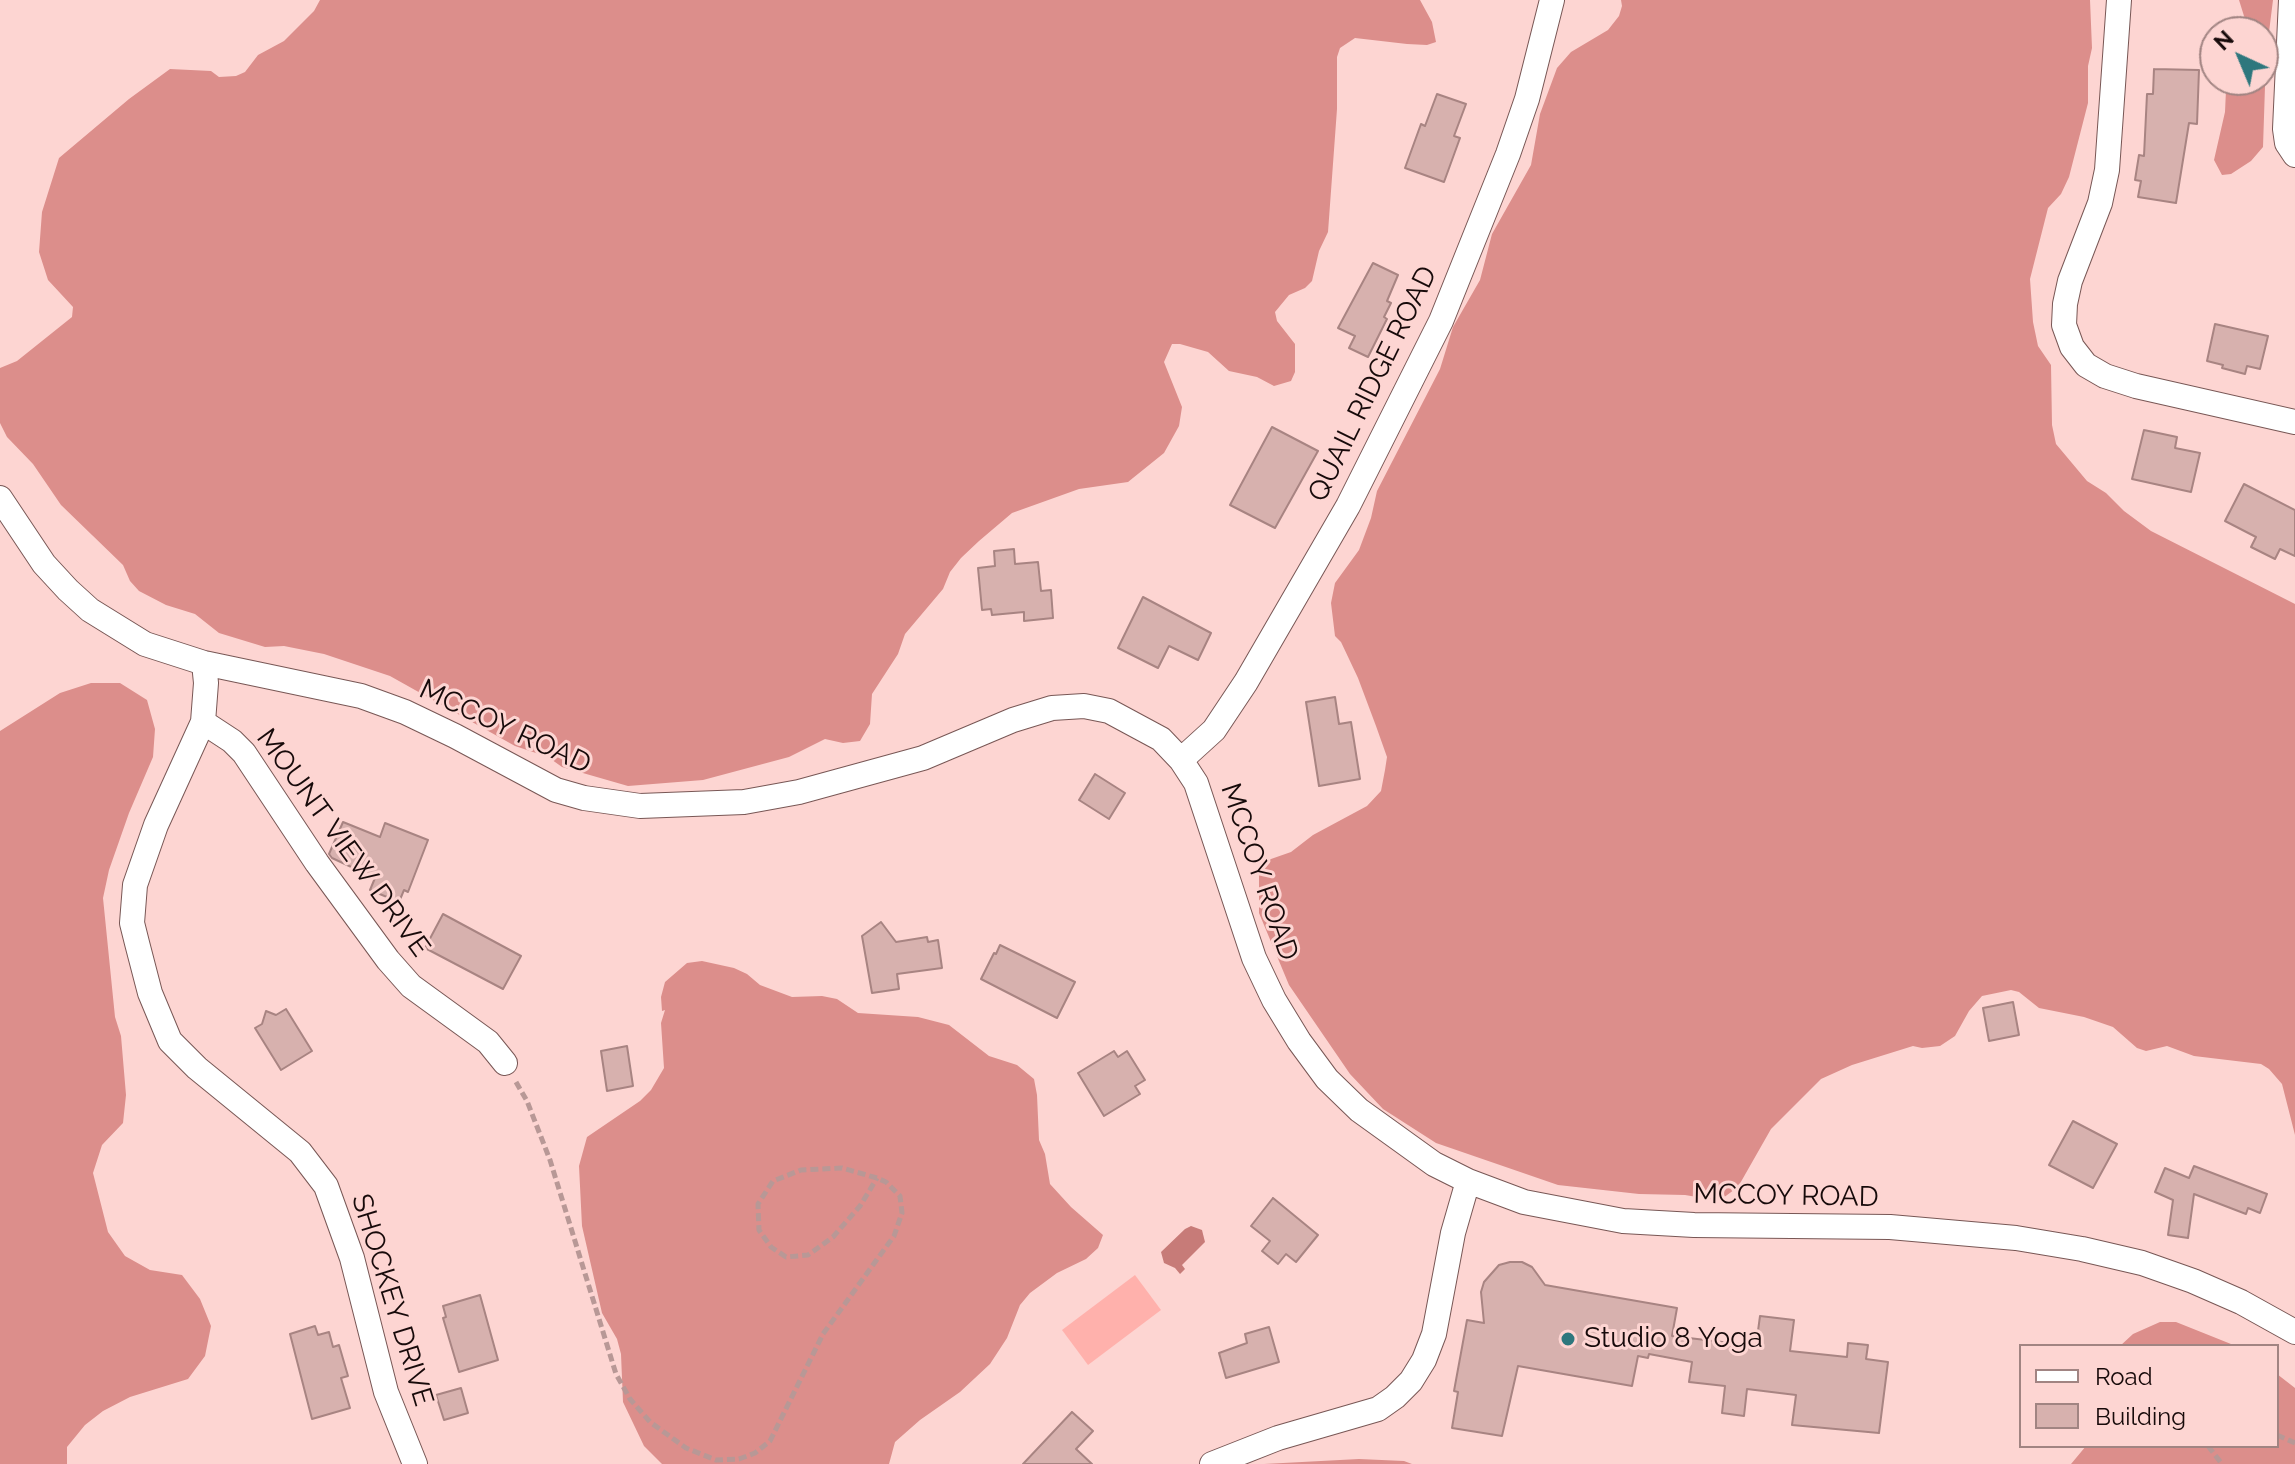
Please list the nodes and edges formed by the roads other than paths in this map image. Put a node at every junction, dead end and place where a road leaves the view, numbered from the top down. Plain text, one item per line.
1 (1552, 0) edge
2 (2119, 0) edge
3 (2291, 0) edge
4 (2295, 155) edge
5 (2295, 422) edge
6 (0, 498) edge
7 (204, 663) junction
8 (203, 722) junction
9 (1181, 760) junction
10 (505, 1063) road end
11 (1468, 1181) junction
12 (2295, 1332) edge
13 (415, 1464) edge
14 (1212, 1464) edge

1 - 9 street, QUAIL RIDGE ROAD
2 - 5 street
3 - 4 street
6 - 7 street, MCCOY ROAD
7 - 8 street, SHOCKEY DRIVE
7 - 9 street, MCCOY ROAD
8 - 10 street, MOUNT VIEW DRIVE
8 - 13 street, SHOCKEY DRIVE
9 - 11 street, MCCOY ROAD
11 - 12 street, MCCOY ROAD
11 - 14 street

